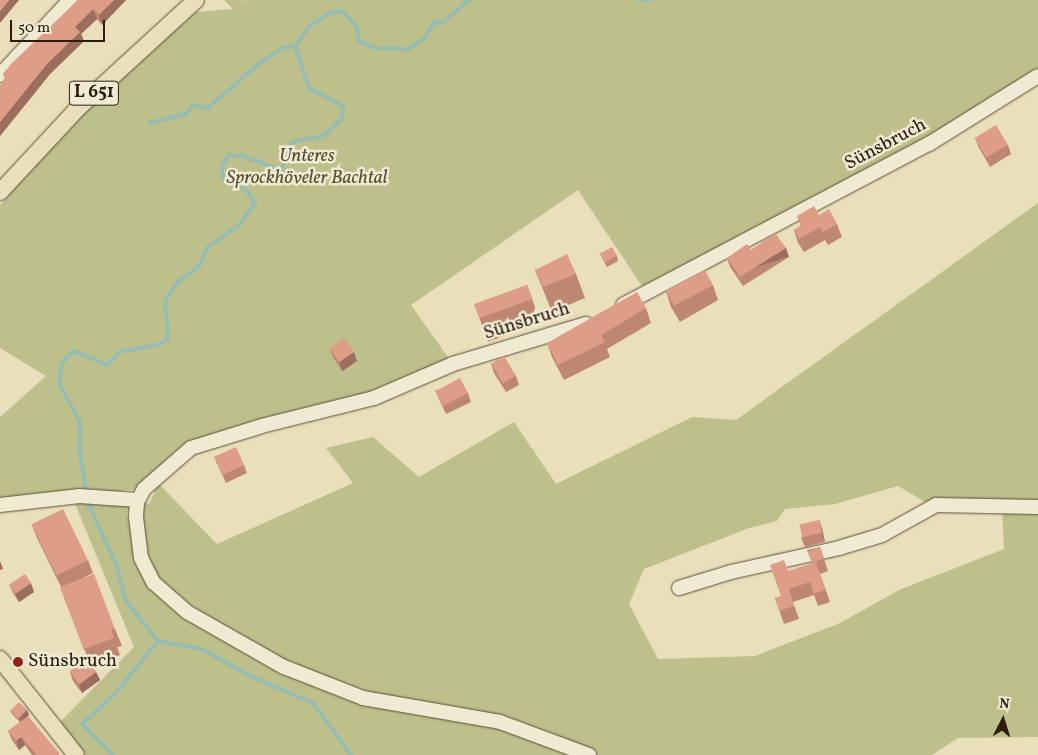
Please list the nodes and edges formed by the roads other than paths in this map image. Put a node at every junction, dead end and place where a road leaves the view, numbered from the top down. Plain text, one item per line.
1 (70, 0) edge
2 (196, 0) edge
3 (0, 75) edge
4 (1038, 76) edge
5 (0, 192) edge
6 (138, 501) junction
7 (0, 505) edge
8 (1038, 507) edge
9 (679, 588) dead end
10 (0, 659) edge
11 (76, 755) edge
12 (589, 755) edge

1 - 3 street
2 - 5 main road, L 651
4 - 6 street, Sünsbruch
6 - 7 street
6 - 12 street
8 - 9 street
10 - 11 main road

